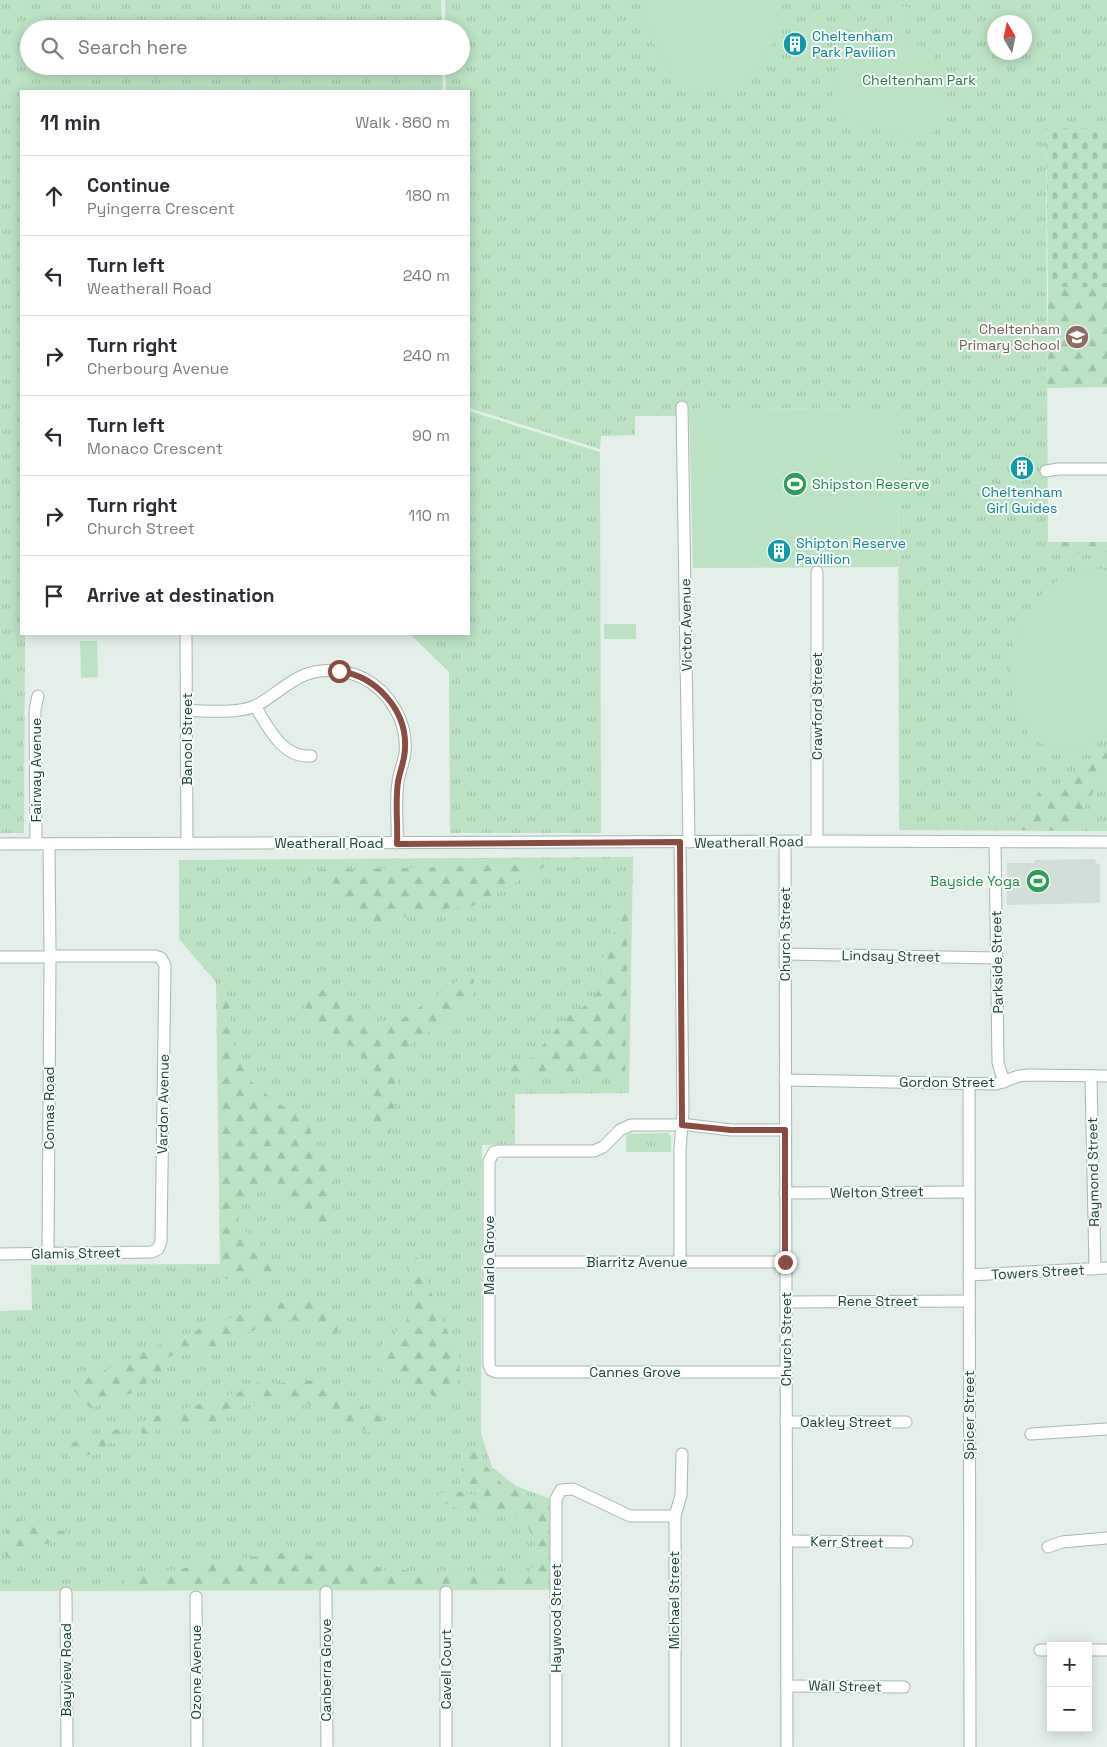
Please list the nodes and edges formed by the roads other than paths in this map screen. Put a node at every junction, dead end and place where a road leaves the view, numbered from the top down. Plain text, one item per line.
1 (682, 407) dead end
2 (1107, 469) edge
3 (1046, 472) dead end
4 (817, 572) dead end
5 (186, 635) edge
6 (38, 696) dead end
7 (255, 706) junction
8 (187, 710) junction
9 (310, 756) dead end
10 (784, 841) junction
11 (817, 841) junction
12 (685, 842) junction
13 (995, 842) junction
14 (1107, 842) edge
15 (186, 843) junction
16 (0, 844) edge
17 (36, 844) junction
18 (48, 844) junction
19 (397, 844) junction
20 (785, 954) junction
21 (0, 957) edge
22 (50, 957) junction
23 (997, 958) junction
24 (1092, 1076) junction
25 (1107, 1076) edge
26 (785, 1080) junction
27 (1004, 1082) junction
28 (969, 1084) junction
29 (682, 1125) junction
30 (785, 1130) junction
31 (969, 1192) junction
32 (785, 1193) junction
33 (152, 1252) joint
34 (0, 1254) edge
35 (48, 1254) junction
36 (680, 1261) junction
37 (489, 1262) junction
38 (785, 1262) junction
39 (1107, 1268) edge
40 (1095, 1269) junction
41 (970, 1275) junction
42 (969, 1301) junction
43 (786, 1302) junction
44 (489, 1365) joint
45 (786, 1372) junction
46 (786, 1422) junction
47 (906, 1422) dead end
48 (1107, 1429) edge
49 (1032, 1434) dead end
50 (682, 1454) dead end
51 (675, 1516) junction
52 (1107, 1538) edge
53 (786, 1541) junction
54 (907, 1542) dead end
55 (1048, 1547) dead end
56 (326, 1592) dead end
57 (446, 1592) dead end
58 (66, 1593) dead end
59 (196, 1598) dead end
60 (1092, 1650) edge
61 (1107, 1650) edge
62 (787, 1686) junction
63 (904, 1687) dead end
64 (67, 1747) edge
65 (197, 1747) edge
66 (327, 1747) edge
67 (446, 1747) edge
68 (556, 1747) edge
69 (675, 1747) edge
70 (787, 1747) edge
71 (970, 1747) edge

1 - 12 street, Victor Avenue
2 - 3 street
4 - 11 street, Crawford Street
5 - 8 street, Banool Street
6 - 17 street, Fairway Avenue
7 - 8 street
7 - 9 street
7 - 19 street
8 - 15 street, Banool Street
10 - 11 street, Weatherall Road
10 - 12 street, Weatherall Road
10 - 20 street, Church Street
11 - 13 street, Weatherall Road
12 - 19 street, Weatherall Road
12 - 29 street, Victor Avenue
13 - 14 street, Weatherall Road
13 - 23 street, Parkside Street
15 - 18 street, Weatherall Road
15 - 19 street, Weatherall Road
16 - 17 street, Weatherall Road
17 - 18 street, Weatherall Road
18 - 22 street, Comas Road
20 - 23 street, Lindsay Street
20 - 26 street, Church Street
21 - 22 street
22 - 33 street, Vardon Avenue
22 - 35 street, Comas Road
23 - 27 street, Parkside Street
24 - 25 street, Gordon Street
24 - 27 street, Gordon Street
24 - 40 street, Raymond Street
26 - 28 street, Gordon Street
26 - 30 street, Church Street
27 - 28 street, Gordon Street
28 - 31 street, Spicer Street
29 - 30 street
29 - 36 street, Victor Avenue
29 - 37 street, Marlo Grove
30 - 32 street, Church Street
31 - 32 street, Welton Street
31 - 41 street, Spicer Street
32 - 38 street, Church Street
33 - 35 street, Glamis Street
34 - 35 street, Glamis Street
36 - 37 street, Biarritz Avenue
36 - 38 street, Biarritz Avenue
37 - 44 street, Marlo Grove
38 - 43 street, Church Street
39 - 40 street, Towers Street
40 - 41 street, Towers Street
41 - 42 street, Spicer Street
42 - 43 street, Rene Street
42 - 71 street, Spicer Street
43 - 45 street, Church Street
44 - 45 street, Cannes Grove
45 - 46 street, Church Street
46 - 47 street, Oakley Street
46 - 53 street, Church Street
48 - 49 street
50 - 51 street, Michael Street
51 - 68 street, Haywood Street
51 - 69 street, Michael Street
52 - 55 street
53 - 54 street, Kerr Street
53 - 62 street, Church Street
56 - 66 street, Canberra Grove
57 - 67 street, Cavell Court
58 - 64 street, Bayview Road
59 - 65 street, Ozone Avenue
60 - 61 street
62 - 63 street, Wall Street
62 - 70 street, Church Street

